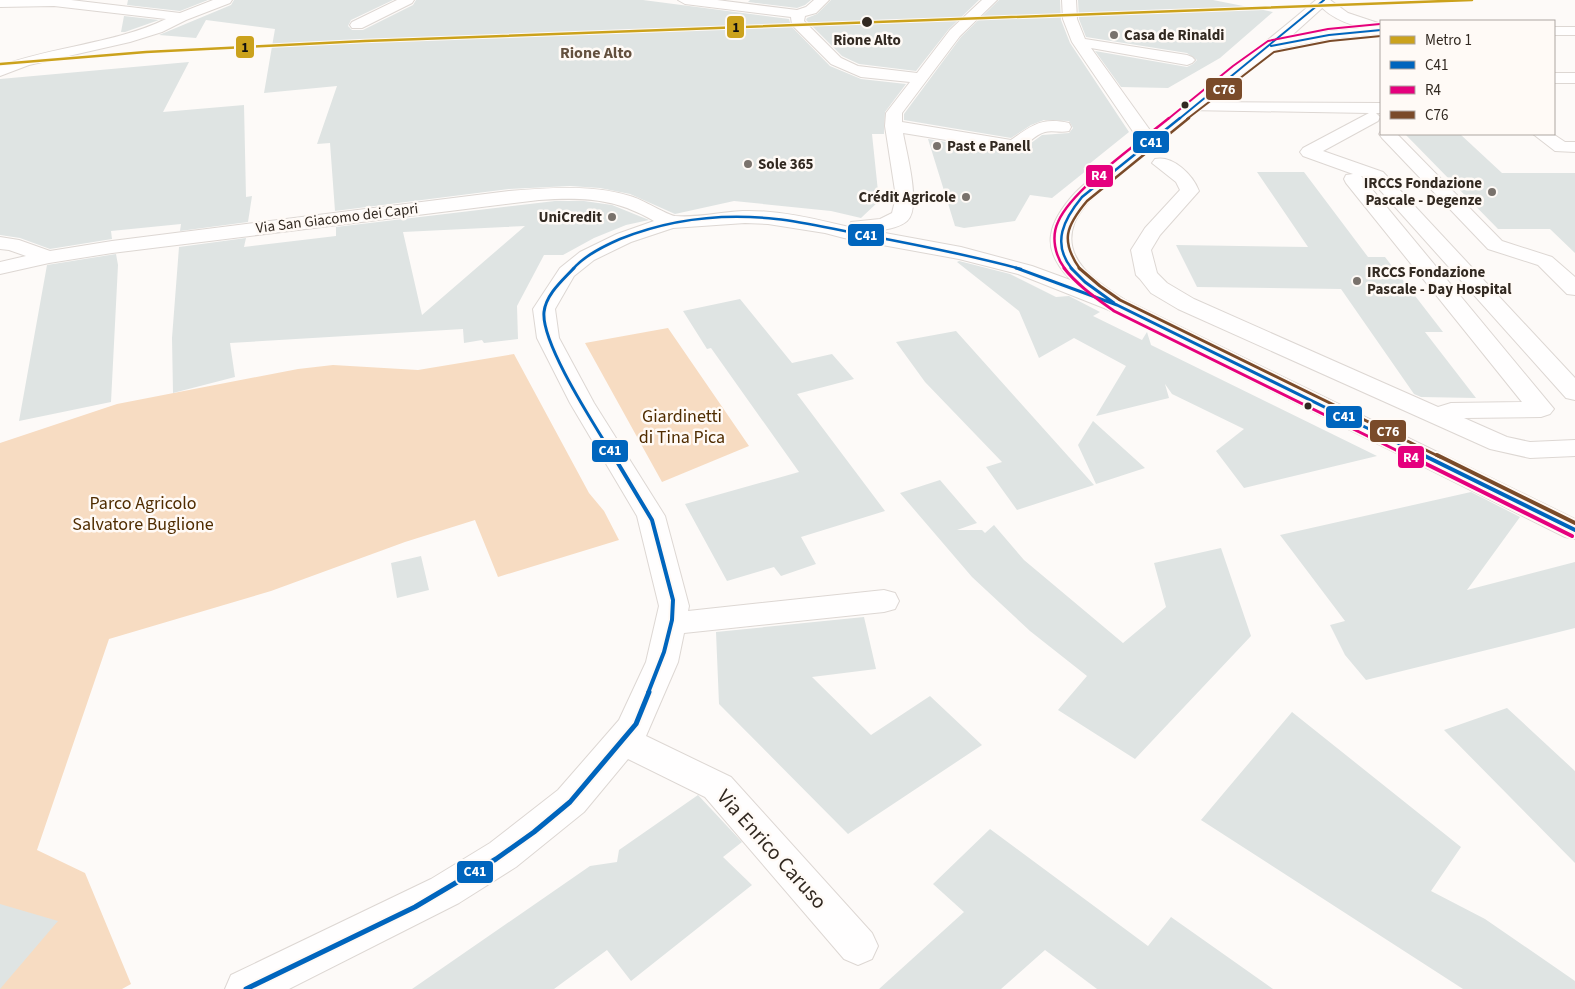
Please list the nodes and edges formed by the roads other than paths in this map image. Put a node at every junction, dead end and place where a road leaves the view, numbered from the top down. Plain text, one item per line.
1 (225, 0) edge
2 (407, 0) edge
3 (684, 0) edge
4 (822, 0) edge
5 (990, 0) edge
6 (1069, 0) edge
7 (1324, 1) edge
8 (0, 3) edge
9 (798, 14) junction
10 (181, 18) junction
11 (357, 25) dead end
12 (1380, 29) edge
13 (1380, 29) edge
14 (1555, 31) edge
15 (1575, 31) edge
16 (1079, 42) junction
17 (1272, 46) junction
18 (1187, 60) dead end
19 (0, 71) edge
20 (921, 78) junction
21 (1555, 78) edge
22 (1575, 78) edge
23 (1193, 107) junction
24 (1374, 115) edge
25 (893, 126) junction
26 (1063, 127) dead end
27 (1389, 135) edge
28 (1543, 135) edge
29 (1575, 147) edge
30 (1153, 156) junction
31 (1353, 179) dead end
32 (670, 222) junction
33 (826, 227) junction
34 (0, 242) edge
35 (49, 257) junction
36 (0, 268) edge
37 (1575, 289) edge
38 (1117, 305) junction
39 (1575, 393) edge
40 (1438, 415) junction
41 (1575, 448) edge
42 (1575, 530) edge
43 (884, 601) dead end
44 (670, 623) junction
45 (622, 740) junction
46 (858, 946) dead end
47 (246, 989) edge

1 - 10 street
2 - 11 street
3 - 9 street
4 - 9 street
5 - 20 street
6 - 16 street
7 - 12 street
7 - 17 street
8 - 10 street
9 - 20 street
10 - 19 street
13 - 17 street
14 - 15 street
16 - 18 street
16 - 30 street
17 - 23 street
20 - 25 street
21 - 22 street
23 - 24 street
23 - 30 street
24 - 39 street
25 - 26 street
25 - 33 street
27 - 37 street
28 - 29 street
30 - 38 street
30 - 40 street
31 - 40 street
32 - 33 street
32 - 35 street, Via San Giacomo dei Capri
32 - 44 street
33 - 38 street
34 - 35 street
35 - 36 street, Via San Giacomo dei Capri
38 - 42 street
40 - 41 street
43 - 44 street
44 - 45 street
45 - 46 street, Via Enrico Caruso
45 - 47 street

